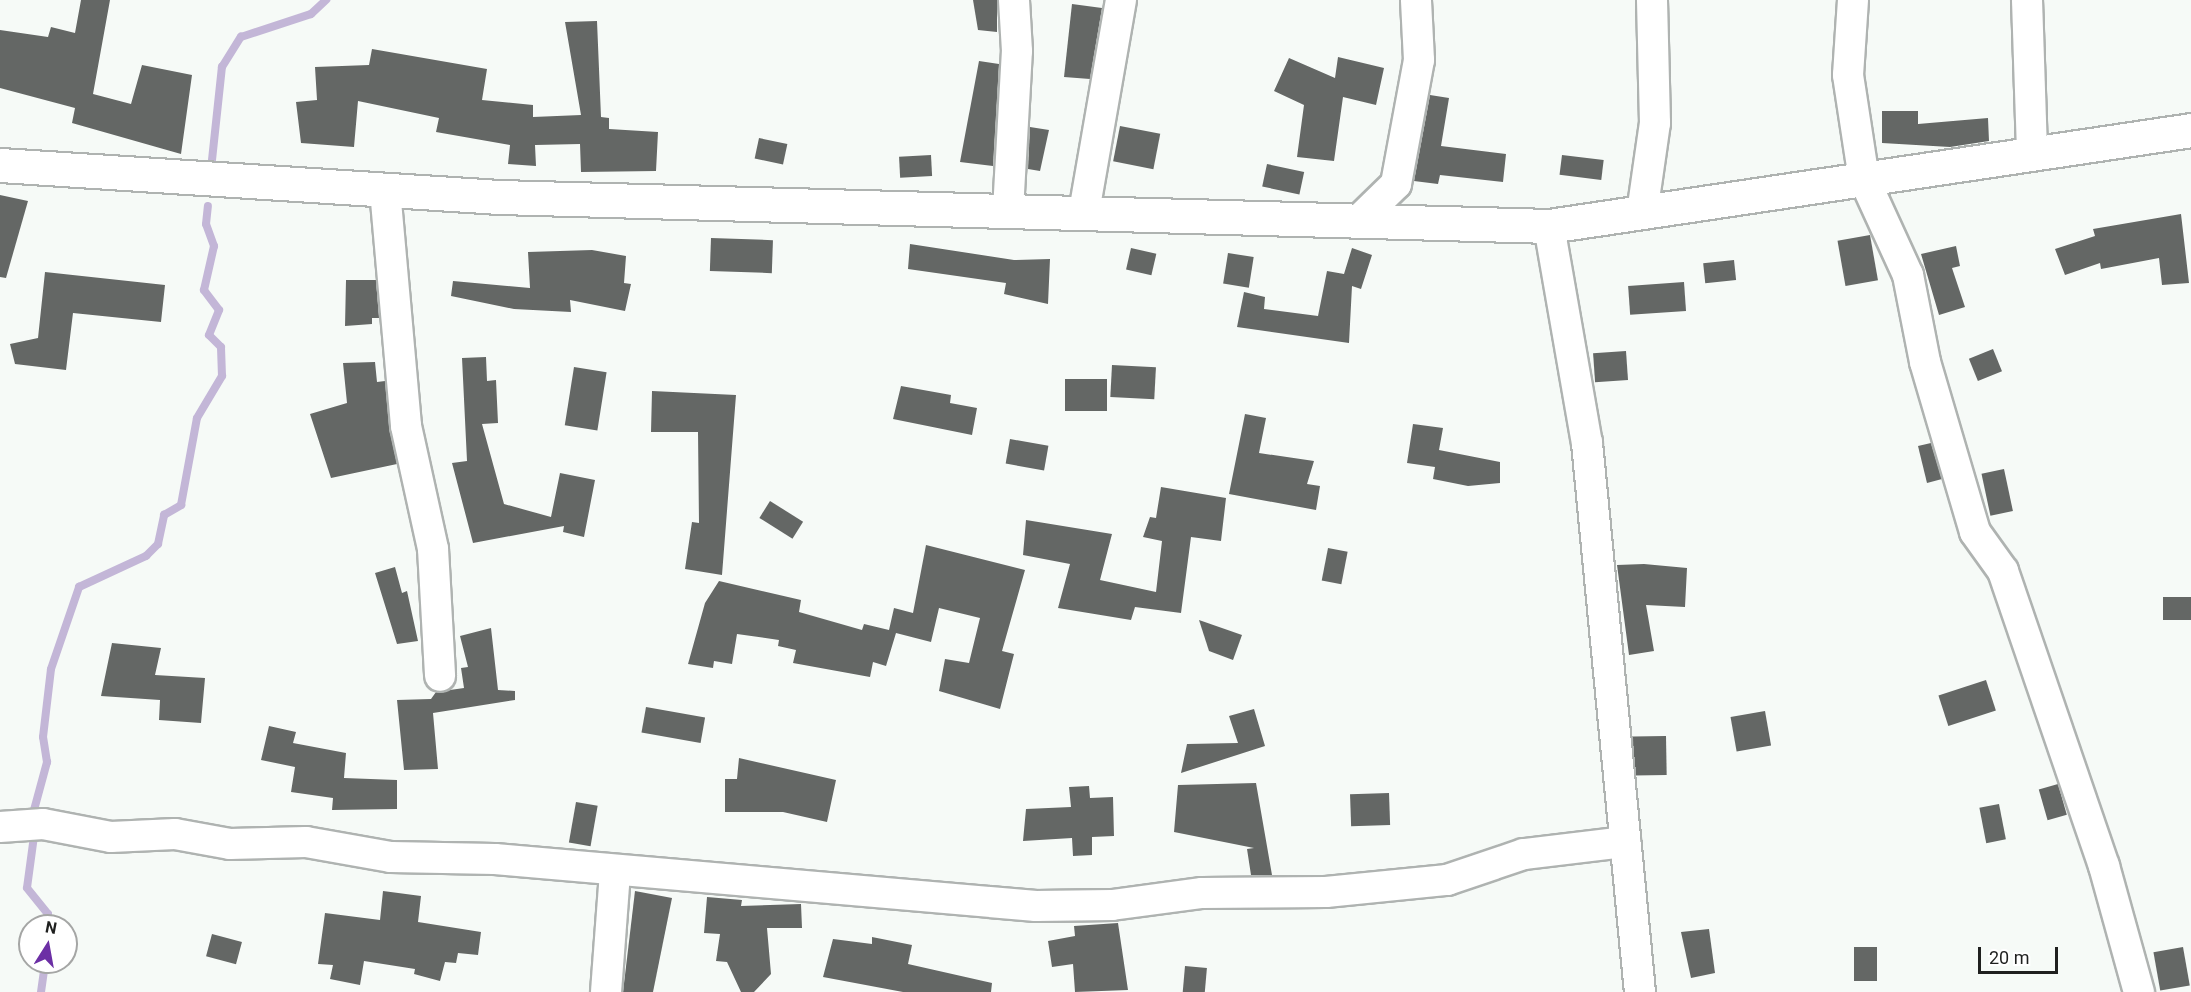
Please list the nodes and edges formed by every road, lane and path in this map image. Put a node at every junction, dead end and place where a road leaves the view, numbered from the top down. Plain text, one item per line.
1 (1014, 0) edge
2 (1121, 0) edge
3 (1416, 0) edge
4 (1652, 0) edge
5 (1853, 0) edge
6 (2027, 0) edge
7 (2191, 130) edge
8 (2032, 154) junction
9 (0, 165) edge
10 (1864, 179) junction
11 (385, 190) junction
12 (1008, 211) junction
13 (1084, 212) junction
14 (1642, 213) junction
15 (1358, 221) junction
16 (1549, 226) junction
17 (440, 676) dead end
18 (0, 828) edge
19 (1625, 842) junction
20 (615, 873) junction
21 (606, 992) edge
22 (1640, 992) edge
23 (2139, 992) edge

1 - 12 street
2 - 13 street
3 - 15 street
4 - 14 street
5 - 10 street
6 - 8 street
7 - 8 main road
8 - 10 main road
9 - 11 main road
10 - 14 main road
10 - 23 street
11 - 12 main road
11 - 17 street
12 - 13 main road
13 - 15 main road
14 - 16 main road
15 - 16 main road
16 - 19 street
18 - 20 street
19 - 20 street
19 - 22 street
20 - 21 street

